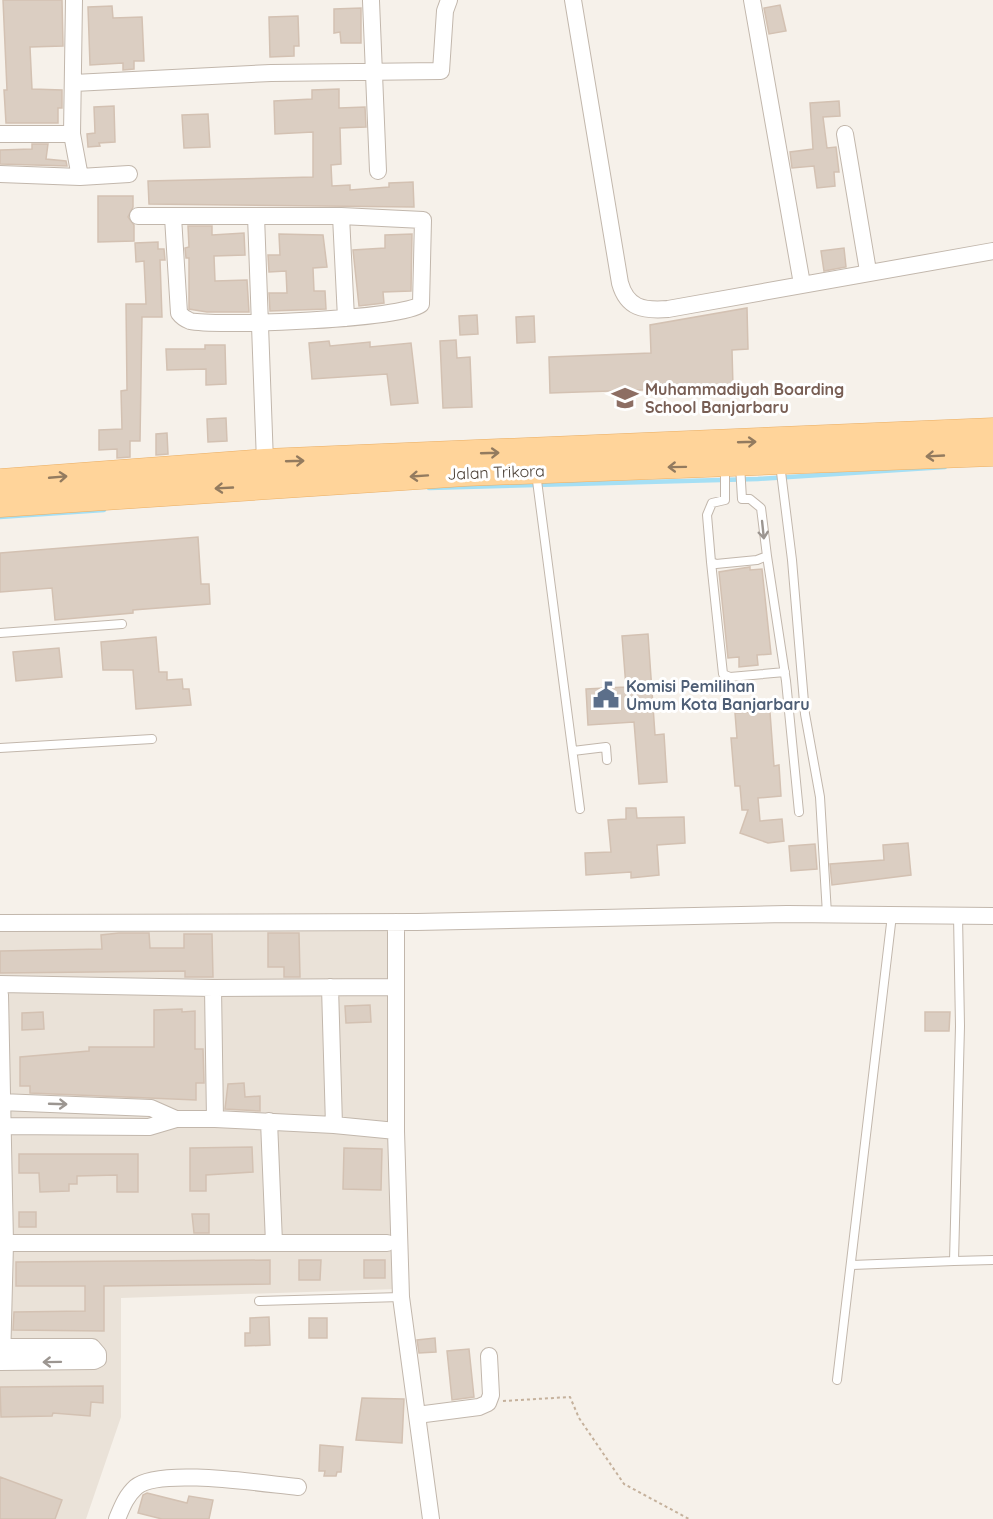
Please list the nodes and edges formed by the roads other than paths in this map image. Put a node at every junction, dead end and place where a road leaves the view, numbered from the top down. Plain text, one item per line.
1 (74, 0) edge
2 (449, 0) edge
3 (573, 0) edge
4 (752, 0) edge
5 (371, 1) edge
6 (372, 73) junction
7 (74, 83) junction
8 (0, 134) edge
9 (72, 134) junction
10 (845, 134) dead end
11 (378, 171) dead end
12 (0, 174) edge
13 (129, 174) dead end
14 (80, 177) junction
15 (138, 216) dead end
16 (256, 216) junction
17 (341, 216) junction
18 (173, 217) junction
19 (993, 251) edge
20 (868, 271) junction
21 (802, 284) junction
22 (346, 318) junction
23 (260, 323) junction
24 (993, 431) edge
25 (865, 448) junction
26 (993, 453) edge
27 (780, 461) junction
28 (265, 462) junction
29 (732, 464) junction
30 (536, 477) junction
31 (0, 482) edge
32 (742, 499) junction
33 (725, 500) junction
34 (0, 504) edge
35 (767, 556) junction
36 (711, 562) junction
37 (122, 624) dead end
38 (0, 633) edge
39 (785, 672) junction
40 (152, 739) dead end
41 (0, 748) edge
42 (573, 751) junction
43 (607, 760) dead end
44 (580, 809) dead end
45 (799, 812) dead end
46 (827, 914) junction
47 (892, 915) junction
48 (958, 915) junction
49 (993, 916) edge
50 (396, 922) junction
51 (0, 923) edge
52 (0, 984) edge
53 (330, 987) junction
54 (394, 987) junction
55 (213, 988) junction
56 (0, 995) edge
57 (1, 1102) edge
58 (176, 1119) junction
59 (215, 1119) junction
60 (268, 1121) junction
61 (334, 1125) junction
62 (1, 1126) edge
63 (396, 1131) junction
64 (2, 1243) edge
65 (274, 1243) junction
66 (387, 1243) dead end
67 (993, 1260) edge
68 (954, 1261) junction
69 (852, 1265) junction
70 (401, 1297) junction
71 (260, 1301) dead end
72 (1, 1355) edge
73 (489, 1356) dead end
74 (837, 1380) dead end
75 (417, 1415) junction
76 (298, 1487) dead end
77 (117, 1519) edge
78 (431, 1519) edge

1 - 7 street
2 - 6 street
3 - 21 street
4 - 21 street
5 - 6 street
6 - 7 street
6 - 11 street
7 - 9 street
8 - 9 street
9 - 14 street
10 - 20 street
12 - 14 street
13 - 14 street
15 - 18 street
16 - 17 street
16 - 18 street
16 - 23 street
17 - 22 street
17 - 22 street
18 - 23 street
19 - 20 street
20 - 21 street
22 - 23 street
23 - 28 street
24 - 25 main road, Jalan Trikora
26 -> 25 main road, Jalan Trikora
25 - 27 main road, Jalan Trikora
28 -> 25 main road, Jalan Trikora
27 - 29 main road, Jalan Trikora
27 - 46 lane
31 -> 28 main road, Jalan Trikora
29 -> 30 main road, Jalan Trikora
29 - 32 lane
29 - 33 lane
30 -> 34 main road, Jalan Trikora
30 - 42 lane
32 - 33 lane
32 -> 35 lane
33 - 36 lane
35 - 36 lane
35 - 39 lane
36 - 39 lane
37 - 38 lane
39 - 45 lane
40 - 41 lane
42 - 43 lane
42 - 44 lane
46 - 47 street
46 - 50 street
47 - 48 street
47 - 69 lane
48 - 49 street
48 - 68 lane
50 - 51 street
50 - 54 street
52 - 55 street
53 - 54 street
53 - 55 street
53 - 61 street
54 - 63 street
55 - 59 street
56 - 57 street
57 -> 58 street
57 - 62 street
58 - 59 street
58 - 62 street
59 - 60 street
60 - 61 street
60 - 65 street
61 - 63 street
62 - 64 street
63 - 70 street
64 - 65 street
64 - 72 street
65 - 66 street
67 - 68 lane
68 - 69 lane
69 - 74 lane
70 - 71 lane
70 - 75 street
73 - 75 street
75 - 78 street
76 - 77 street

